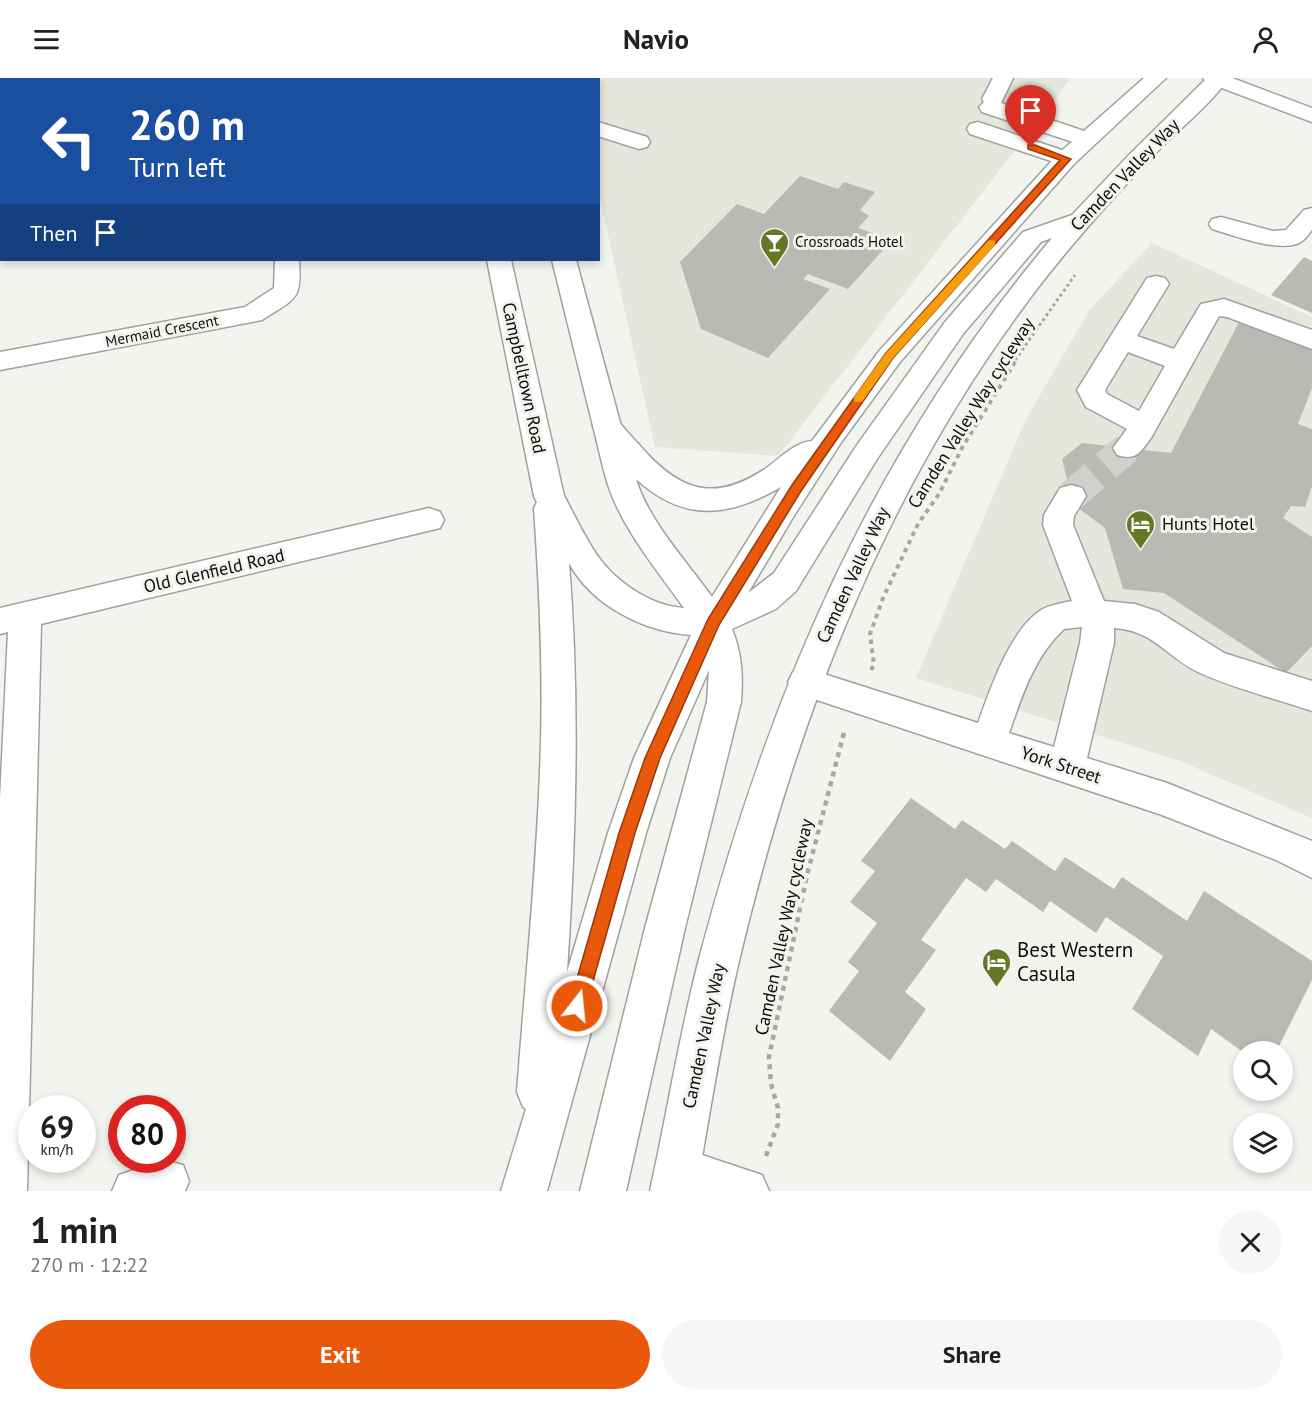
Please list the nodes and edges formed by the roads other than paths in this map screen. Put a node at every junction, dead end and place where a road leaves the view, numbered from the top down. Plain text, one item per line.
1 (1003, 78) edge
2 (1156, 78) edge
3 (1217, 78) edge
4 (1312, 116) edge
5 (600, 129) edge
6 (978, 129) dead end
7 (1085, 139) junction
8 (600, 146) edge
9 (1066, 159) junction
10 (1312, 215) edge
11 (1080, 221) junction
12 (1221, 224) dead end
13 (287, 261) edge
14 (499, 261) edge
15 (564, 261) edge
16 (1156, 284) dead end
17 (1121, 340) junction
18 (1312, 340) edge
19 (0, 362) edge
20 (1179, 362) junction
21 (607, 426) junction
22 (1144, 426) junction
23 (832, 434) junction
24 (1127, 448) tunnel mouth
25 (549, 496) junction
26 (1071, 496) tunnel mouth
27 (429, 520) dead end
28 (1094, 614) junction
29 (13, 618) edge
30 (713, 622) junction
31 (805, 682) junction
32 (1312, 696) edge
33 (989, 741) junction
34 (10, 758) edge
35 (1067, 767) junction
36 (1312, 860) edge
37 (529, 1174) edge
38 (675, 1180) edge
39 (4, 1191) edge
40 (603, 1191) edge
41 (746, 1191) edge

1 - 7 main road
2 - 7 main road
3 - 4 main road
3 - 11 main road, Camden Valley Way
5 - 8 main road
6 - 9 main road
7 - 9 main road
9 - 23 main road
10 - 12 main road
11 - 30 main road
11 - 31 main road, Camden Valley Way
13 - 19 main road, Mermaid Crescent
14 - 25 main road, Campbelltown Road
15 - 21 main road
16 - 17 main road
17 - 20 main road
17 - 22 main road
18 - 20 main road
20 - 22 main road
21 - 23 main road
21 - 30 main road
22 - 24 main road
23 - 30 main road
25 - 30 main road
25 - 37 main road
26 - 28 main road
27 - 29 main road, Old Glenfield Road
28 - 32 main road
28 - 33 main road
28 - 35 main road
29 - 34 main road
30 - 37 main road
30 - 40 main road
31 - 33 main road, York Street
31 - 38 main road, Camden Valley Way
33 - 35 main road, York Street
34 - 39 main road
35 - 36 main road, York Street
38 - 41 main road

